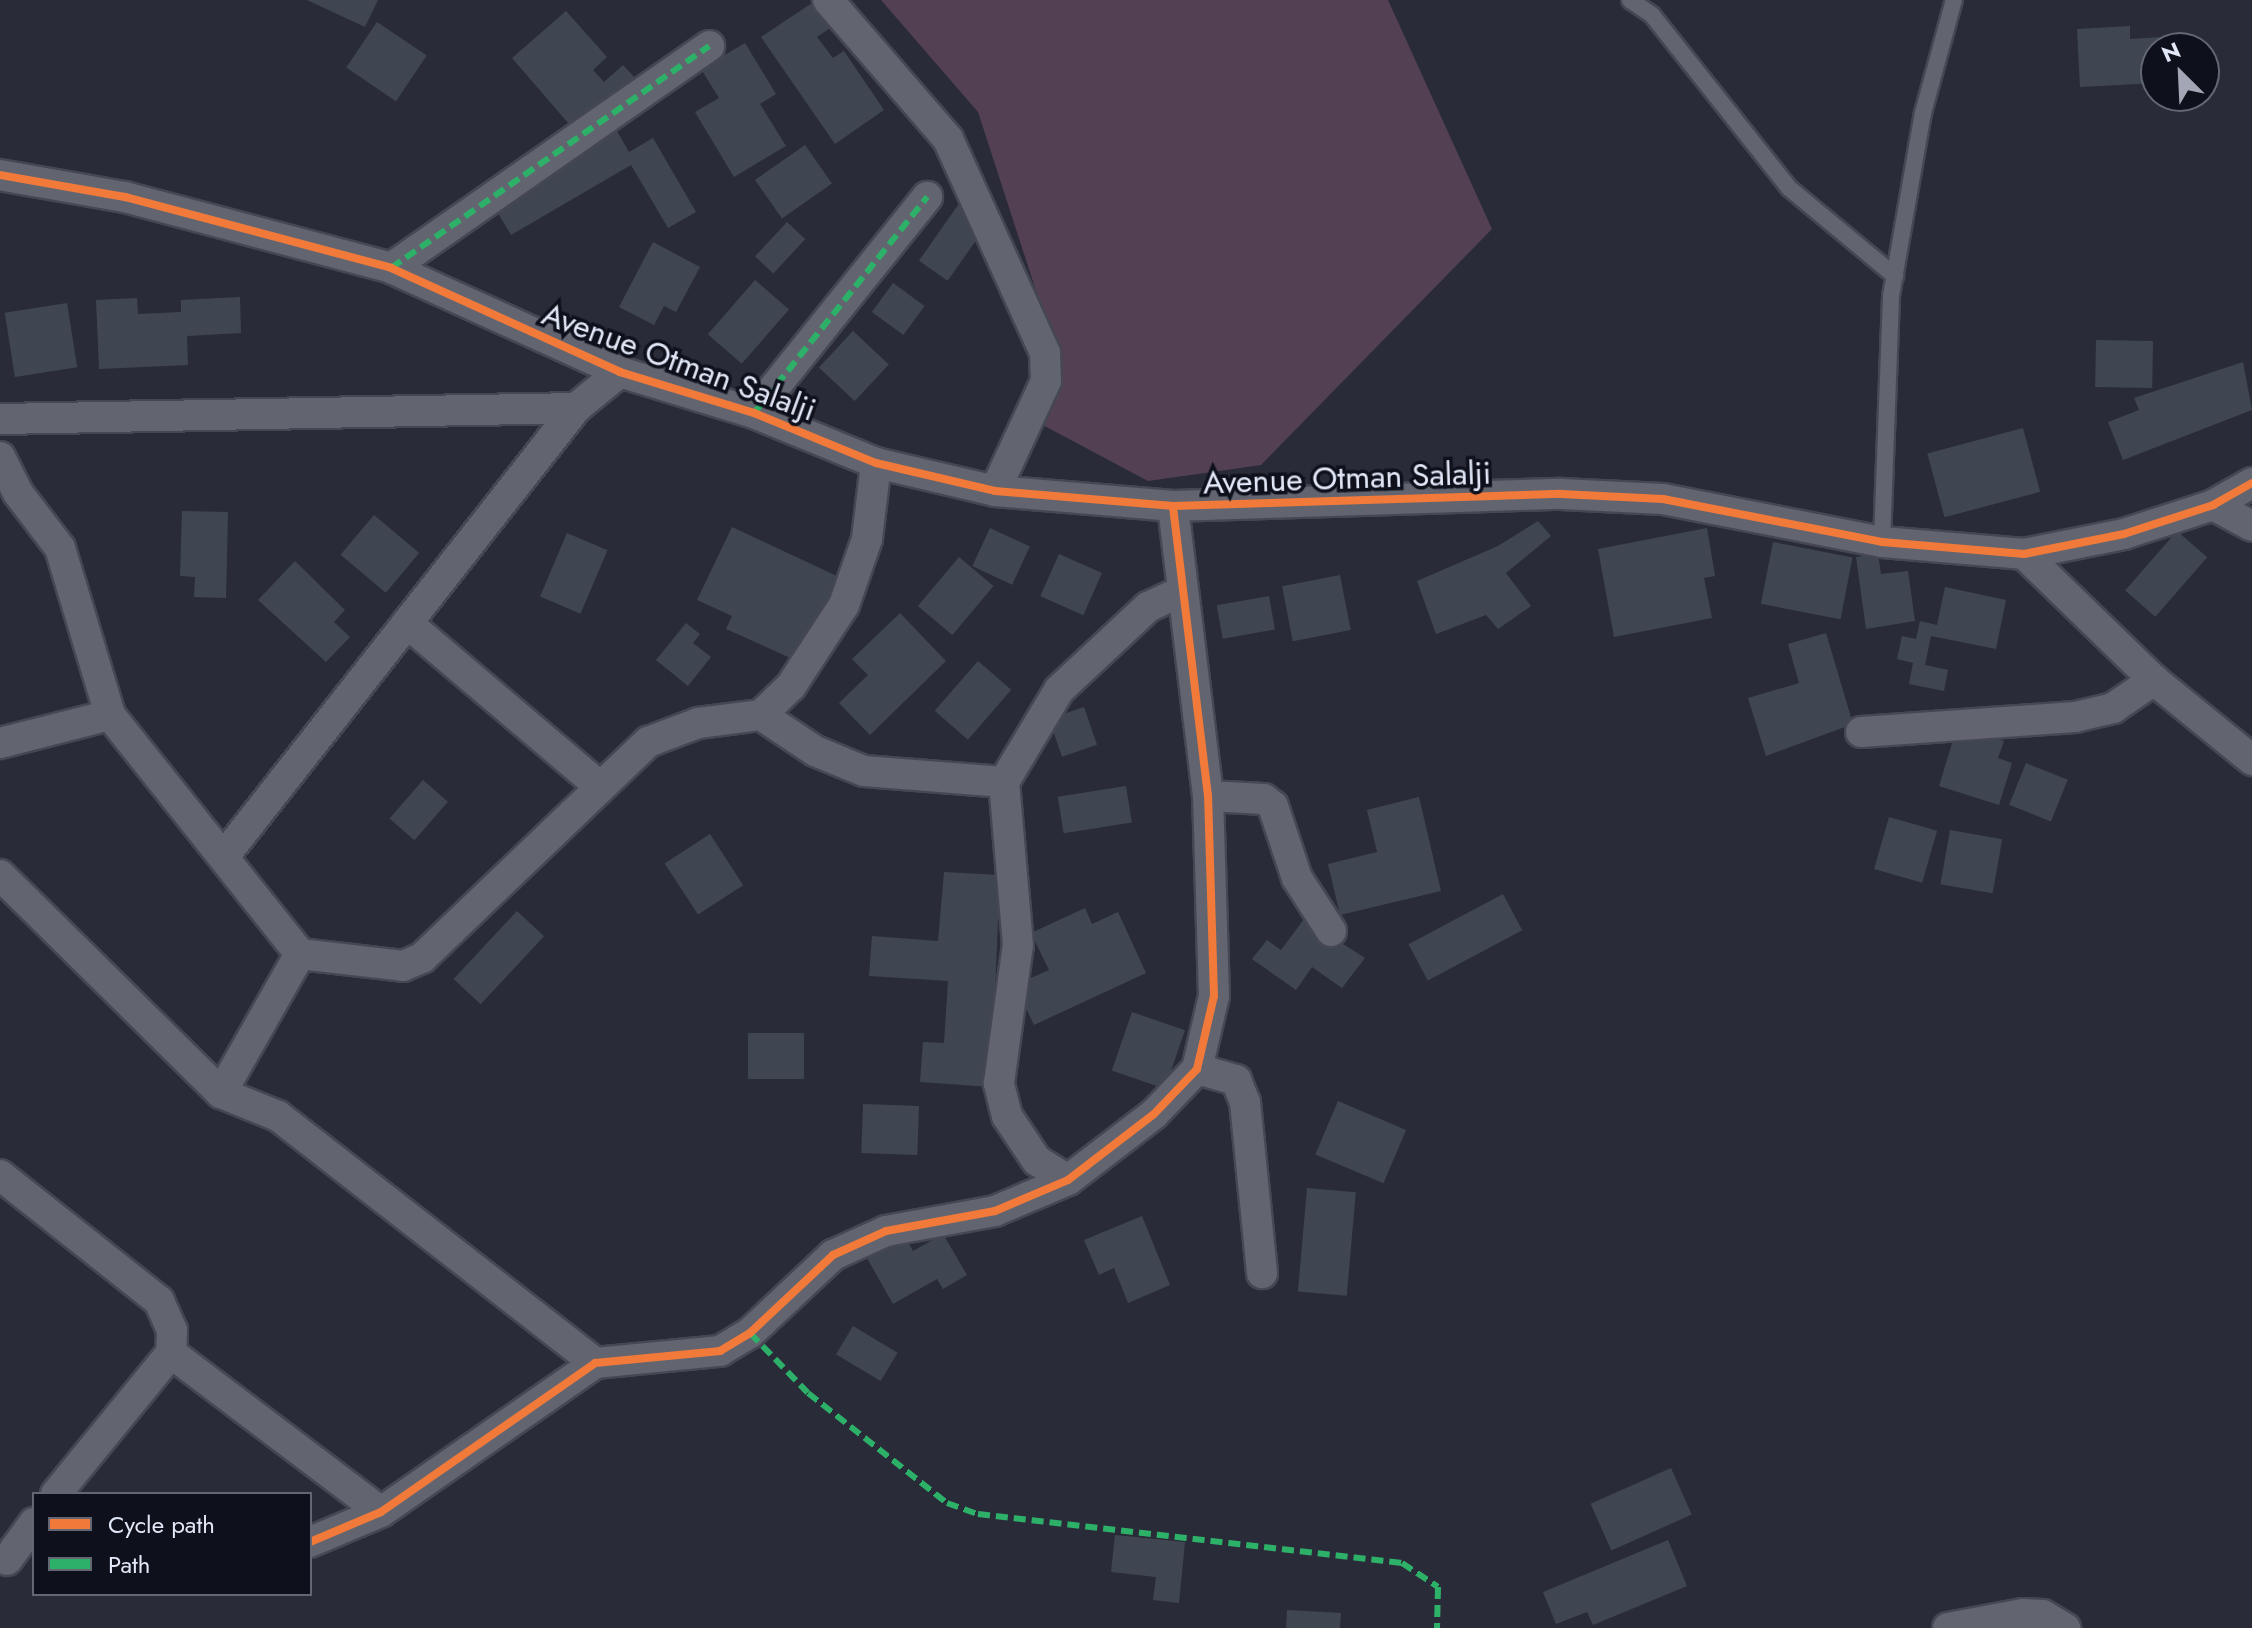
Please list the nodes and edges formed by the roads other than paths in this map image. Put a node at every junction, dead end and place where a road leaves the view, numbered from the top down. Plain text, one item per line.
1 (828, 0) edge
2 (1630, 0) edge
3 (1954, 0) edge
4 (709, 46) dead end
5 (0, 175) edge
6 (927, 197) dead end
7 (391, 268) junction
8 (1895, 276) junction
9 (620, 372) junction
10 (576, 408) junction
11 (754, 413) junction
12 (0, 419) edge
13 (0, 457) edge
14 (876, 463) junction
15 (2252, 483) edge
16 (995, 491) junction
17 (2213, 505) junction
18 (1173, 506) junction
19 (2252, 526) edge
20 (1882, 542) junction
21 (2024, 554) junction
22 (1183, 591) junction
23 (407, 623) junction
24 (2154, 680) junction
25 (110, 715) junction
26 (761, 715) junction
27 (1861, 732) dead end
28 (0, 743) edge
29 (2252, 760) edge
30 (1004, 782) junction
31 (598, 785) junction
32 (1208, 796) junction
33 (225, 855) junction
34 (0, 875) edge
35 (1331, 931) dead end
36 (300, 954) junction
37 (1197, 1069) junction
38 (221, 1093) junction
39 (0, 1175) edge
40 (1068, 1180) junction
41 (1262, 1273) dead end
42 (171, 1353) junction
43 (595, 1363) junction
44 (58, 1492) edge
45 (381, 1512) junction
46 (32, 1527) edge
47 (312, 1541) edge
48 (14, 1564) edge
49 (1948, 1628) edge
50 (2065, 1628) edge

1 - 16 street
2 - 8 lane
3 - 8 lane
4 - 7 street
5 - 7 street, Avenue Otman Salalji
6 - 11 street
7 - 9 street, Avenue Otman Salalji
8 - 20 lane
9 - 10 street
9 - 11 street, Avenue Otman Salalji
10 - 12 street
10 - 23 street
11 - 14 street, Avenue Otman Salalji
13 - 25 street
14 - 16 street, Avenue Otman Salalji
14 - 26 street
15 - 17 street, Avenue Otman Salalji
16 - 18 street, Avenue Otman Salalji
17 - 19 street
17 - 21 street, Avenue Otman Salalji
18 - 20 street, Avenue Otman Salalji
18 - 22 street
20 - 21 street, Avenue Otman Salalji
21 - 24 street
22 - 30 street
22 - 32 street
23 - 31 street
23 - 33 street
24 - 27 street
24 - 29 street
25 - 28 street
25 - 33 street
26 - 30 street
26 - 31 street
30 - 40 street
31 - 36 street
32 - 35 street
32 - 37 street
33 - 36 street
34 - 38 street
36 - 38 street
37 - 40 street
37 - 41 street
38 - 43 street
39 - 42 street
40 - 43 street
42 - 44 street
42 - 45 street
43 - 45 street
45 - 47 street
46 - 48 street
49 - 50 street

